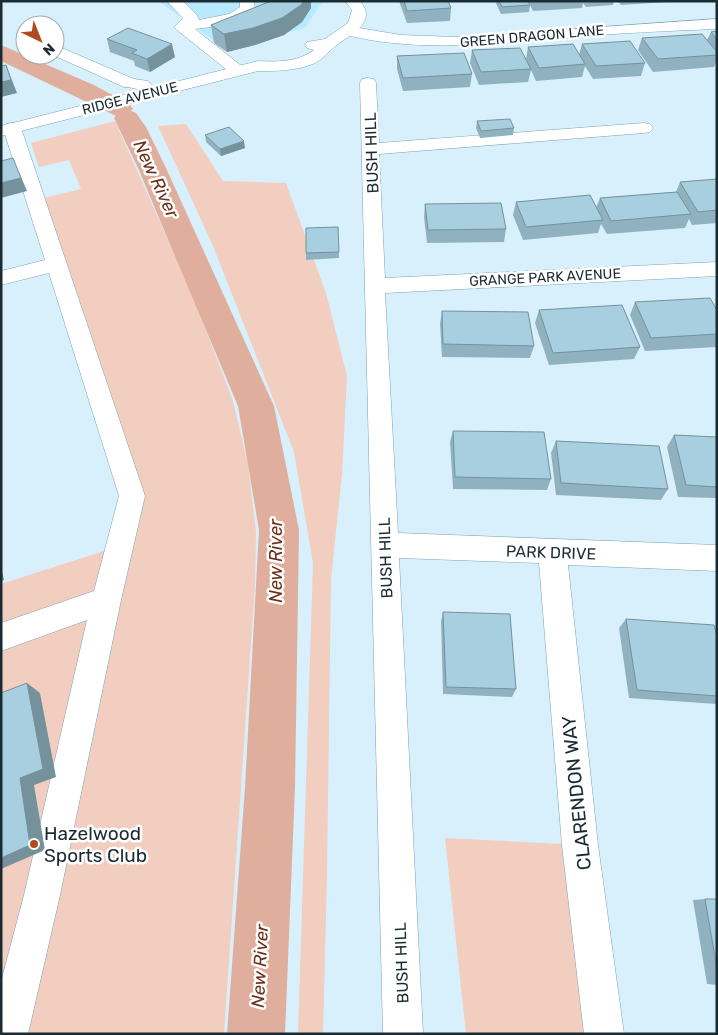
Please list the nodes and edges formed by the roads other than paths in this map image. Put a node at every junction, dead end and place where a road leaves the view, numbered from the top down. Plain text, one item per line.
1 (174, 1) edge
2 (247, 1) edge
3 (352, 1) edge
4 (717, 24) edge
5 (182, 27) junction
6 (348, 32) junction
7 (65, 54) edge
8 (238, 71) junction
9 (368, 83) dead end
10 (149, 93) junction
11 (644, 128) dead end
12 (7, 129) edge
13 (372, 149) junction
14 (58, 264) junction
15 (717, 268) edge
16 (1, 278) edge
17 (374, 286) junction
18 (385, 545) junction
19 (552, 552) junction
20 (717, 558) edge
21 (106, 600) junction
22 (1, 637) edge
23 (8, 1034) edge
24 (403, 1034) edge
25 (604, 1034) edge

1 - 5 street
2 - 5 street
3 - 6 street
4 - 6 street, GREEN DRAGON LANE
5 - 8 street
6 - 8 street, RIDGE AVENUE
7 - 10 street
8 - 10 street, RIDGE AVENUE
9 - 13 street, BUSH HILL
10 - 12 street, RIDGE AVENUE
11 - 13 street
12 - 14 street
13 - 17 street, BUSH HILL
14 - 16 street
14 - 21 street
15 - 17 street, GRANGE PARK AVENUE
17 - 18 street, BUSH HILL
18 - 19 street, PARK DRIVE
18 - 24 street, BUSH HILL
19 - 20 street, PARK DRIVE
19 - 25 street, CLARENDON WAY
21 - 22 street
21 - 23 street

